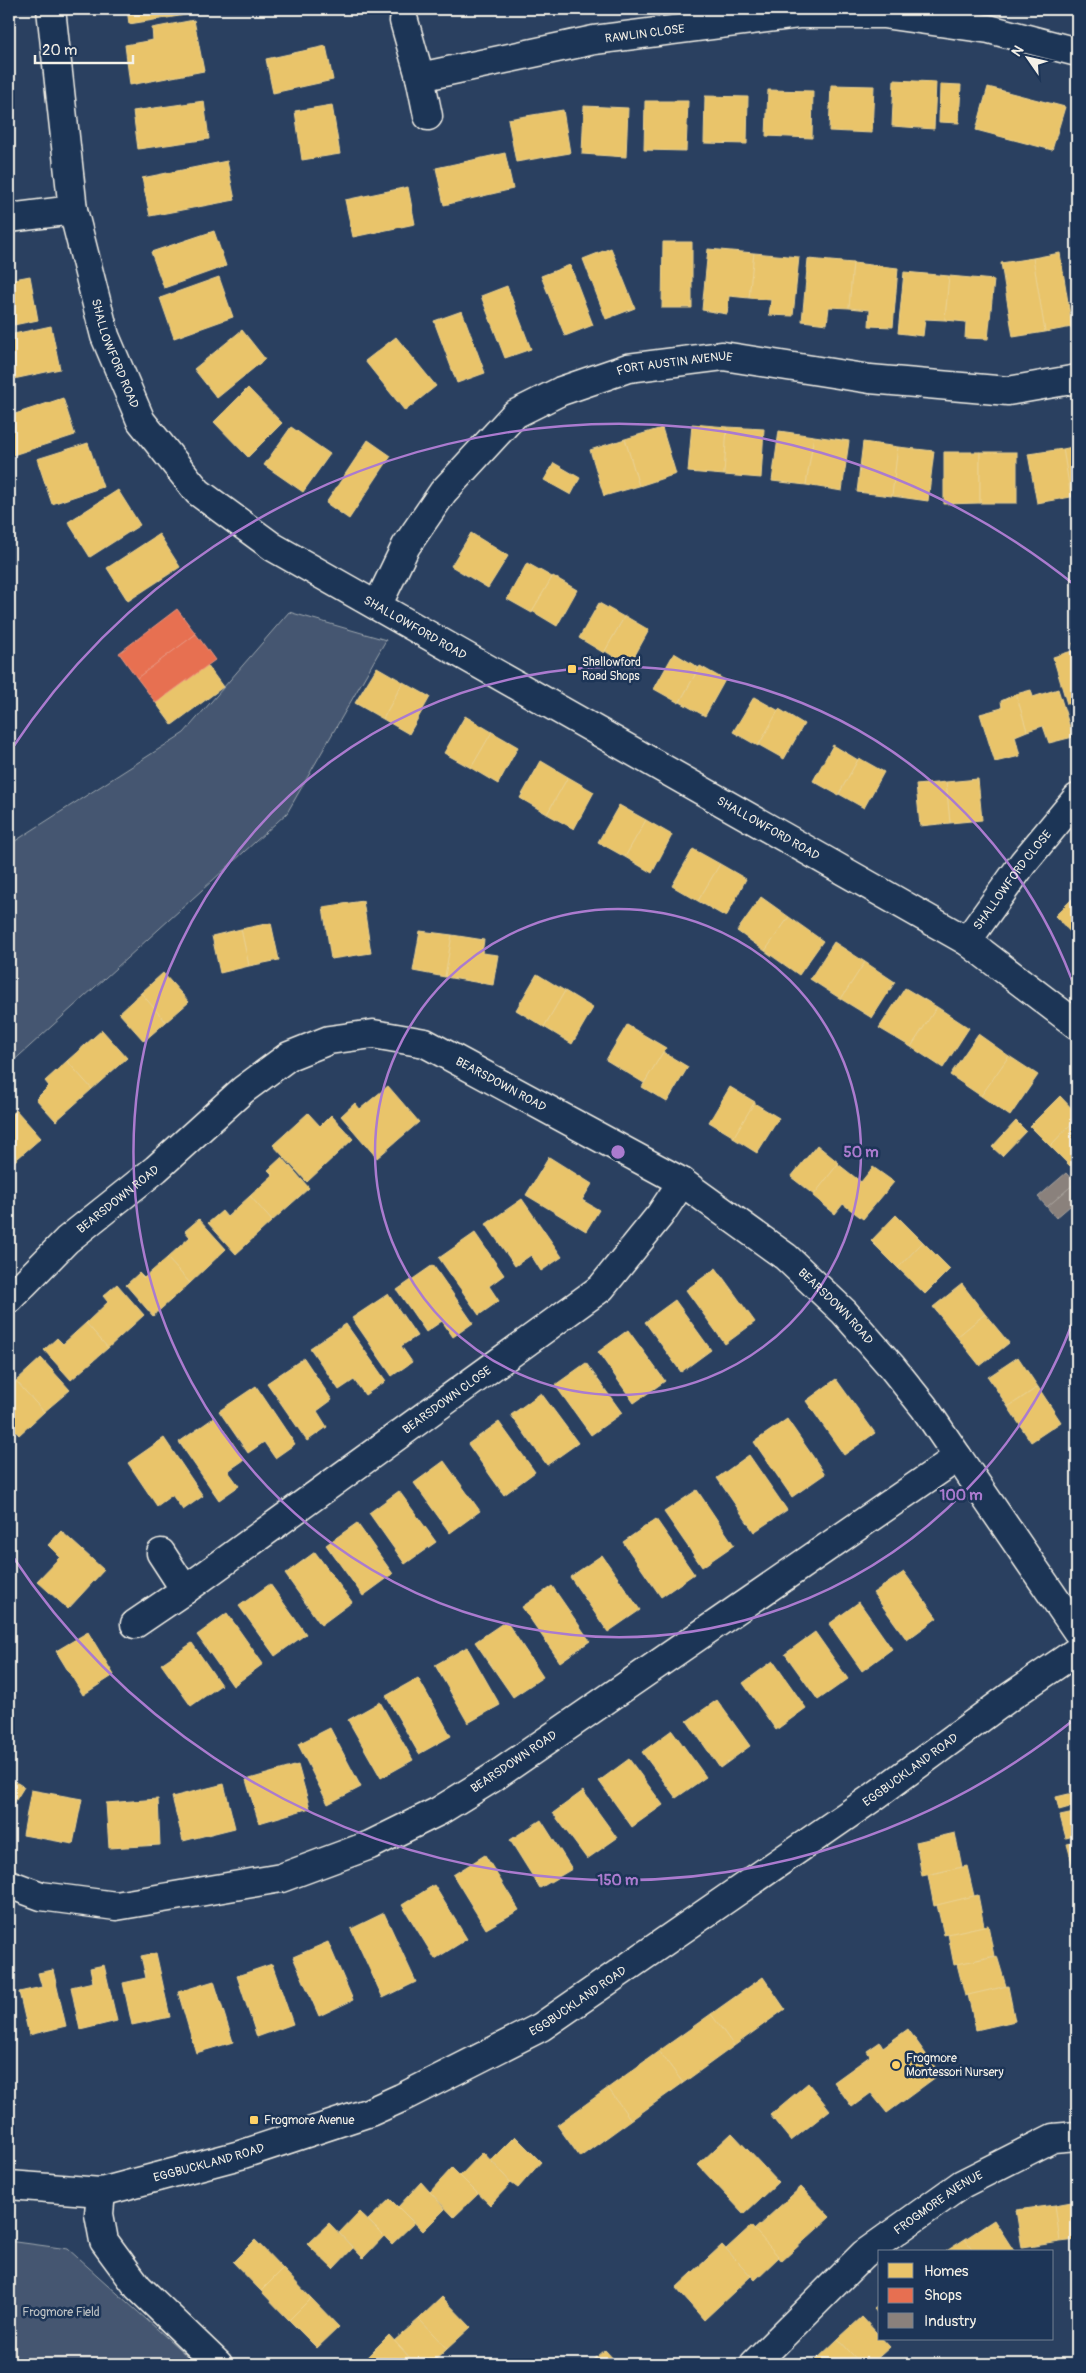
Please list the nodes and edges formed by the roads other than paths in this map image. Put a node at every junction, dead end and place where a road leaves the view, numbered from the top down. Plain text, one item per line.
1 (51, 9) edge
2 (404, 21) dead end
3 (1077, 52) edge
4 (420, 77) junction
5 (428, 116) dead end
6 (73, 210) junction
7 (9, 218) edge
8 (1077, 379) edge
9 (378, 604) junction
10 (1077, 798) edge
11 (967, 941) junction
12 (1077, 1025) edge
13 (682, 1182) junction
14 (9, 1300) edge
15 (958, 1457) junction
16 (161, 1552) dead end
17 (185, 1590) junction
18 (135, 1624) dead end
19 (1077, 1631) edge
20 (1077, 1651) edge
21 (9, 1884) edge
22 (1077, 2136) edge
23 (9, 2185) edge
24 (101, 2192) junction
25 (218, 2364) edge
26 (754, 2364) edge

1 - 6 street, SHALLOWFORD ROAD
2 - 4 street
3 - 4 street, RAWLIN CLOSE
4 - 5 street
6 - 7 street
6 - 9 street, SHALLOWFORD ROAD
8 - 9 street, FORT AUSTIN AVENUE
9 - 11 street, SHALLOWFORD ROAD
10 - 11 street, SHALLOWFORD CLOSE
11 - 12 street, SHALLOWFORD ROAD
13 - 14 street, BEARSDOWN ROAD
13 - 15 street, BEARSDOWN ROAD
13 - 17 street, BEARSDOWN CLOSE
15 - 19 street, BEARSDOWN ROAD
15 - 21 street, BEARSDOWN ROAD
16 - 17 street
17 - 18 street, BEARSDOWN CLOSE
20 - 24 street, EGGBUCKLAND ROAD
22 - 26 street, FROGMORE AVENUE
23 - 24 street, EGGBUCKLAND ROAD
24 - 25 street

